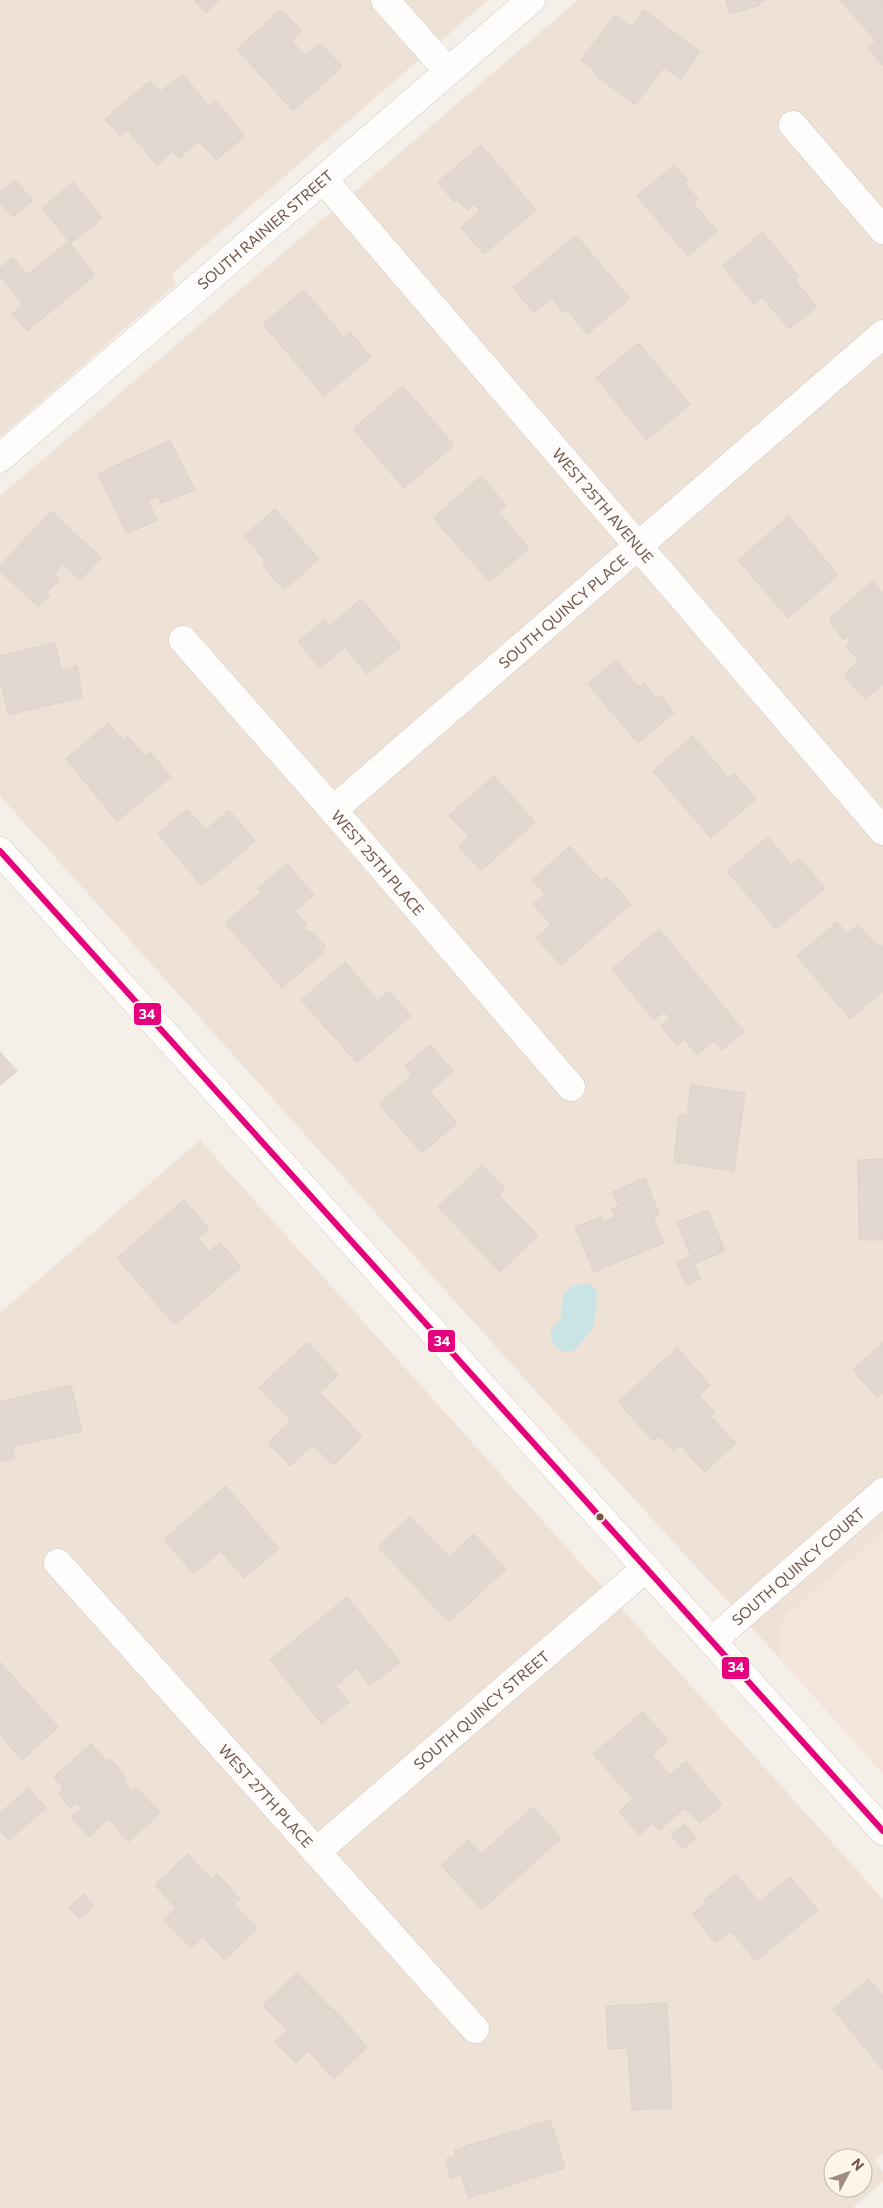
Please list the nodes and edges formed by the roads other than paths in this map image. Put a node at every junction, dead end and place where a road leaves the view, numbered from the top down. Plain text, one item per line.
1 (385, 0) edge
2 (531, 0) edge
3 (448, 71) junction
4 (793, 125) dead end
5 (323, 179) junction
6 (883, 230) edge
7 (883, 334) edge
8 (0, 458) edge
9 (638, 546) junction
10 (184, 640) dead end
11 (332, 810) junction
12 (883, 831) edge
13 (0, 851) edge
14 (571, 1087) dead end
15 (883, 1492) edge
16 (58, 1564) dead end
17 (646, 1568) junction
18 (712, 1641) junction
19 (883, 1831) edge
20 (316, 1852) junction
21 (475, 2029) dead end

1 - 3 street
2 - 3 street, SOUTH RAINIER STREET
3 - 5 street, SOUTH RAINIER STREET
4 - 6 street
5 - 8 street, SOUTH RAINIER STREET
5 - 9 street, WEST 25TH AVENUE
7 - 9 street, SOUTH QUINCY PLACE
9 - 11 street, SOUTH QUINCY PLACE
9 - 12 street, WEST 25TH AVENUE
10 - 11 street, WEST 25TH PLACE
11 - 14 street, WEST 25TH PLACE
13 - 17 street
15 - 18 street, SOUTH QUINCY COURT
16 - 20 street, WEST 27TH PLACE
17 - 18 street
17 - 20 street, SOUTH QUINCY STREET
18 - 19 street
20 - 21 street, WEST 27TH PLACE

